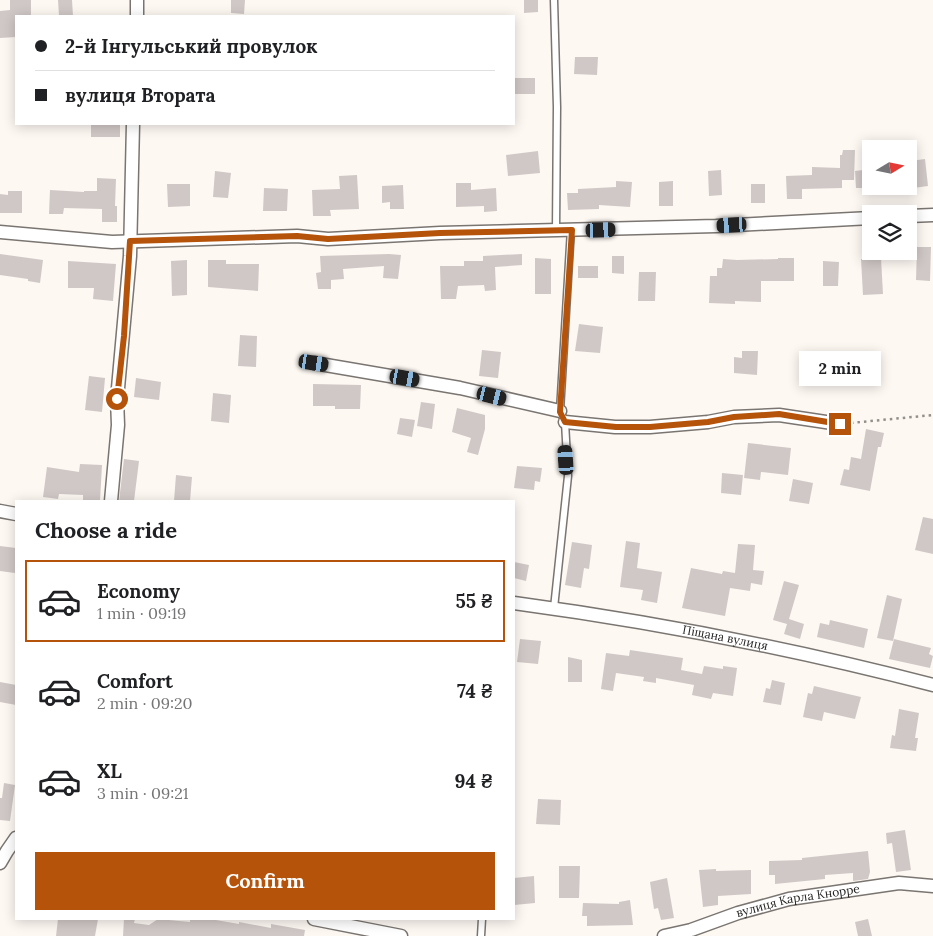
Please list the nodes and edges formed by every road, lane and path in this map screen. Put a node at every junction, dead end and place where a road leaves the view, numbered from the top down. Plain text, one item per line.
1 (137, 0) edge
2 (554, 0) edge
3 (137, 15) edge
4 (133, 125) edge
5 (933, 215) edge
6 (917, 216) edge
7 (862, 218) edge
8 (556, 230) junction
9 (572, 230) junction
10 (0, 232) edge
11 (130, 241) junction
12 (314, 363) dead end
13 (933, 415) edge
14 (562, 417) junction
15 (840, 424) joint
16 (111, 500) edge
17 (0, 511) edge
18 (15, 514) edge
19 (515, 603) edge
20 (554, 608) junction
21 (933, 685) edge
22 (15, 840) edge
23 (8, 851) edge
24 (0, 864) edge
25 (933, 886) edge
26 (319, 920) edge
27 (482, 920) edge
28 (401, 936) edge
29 (481, 936) edge
30 (664, 936) edge

1 - 3 street
2 - 8 lane
4 - 11 street
5 - 6 street
7 - 9 street
8 - 9 street
8 - 11 street
9 - 14 lane
10 - 11 street
11 - 16 street
12 - 14 street
13 - 15 path
14 - 15 street
14 - 20 lane
17 - 18 street
19 - 20 street, Піщана вулиця
20 - 21 street, Піщана вулиця
22 - 23 street
23 - 24 street
25 - 30 street, вулиця Карла Кнорре
26 - 28 street
27 - 29 lane

